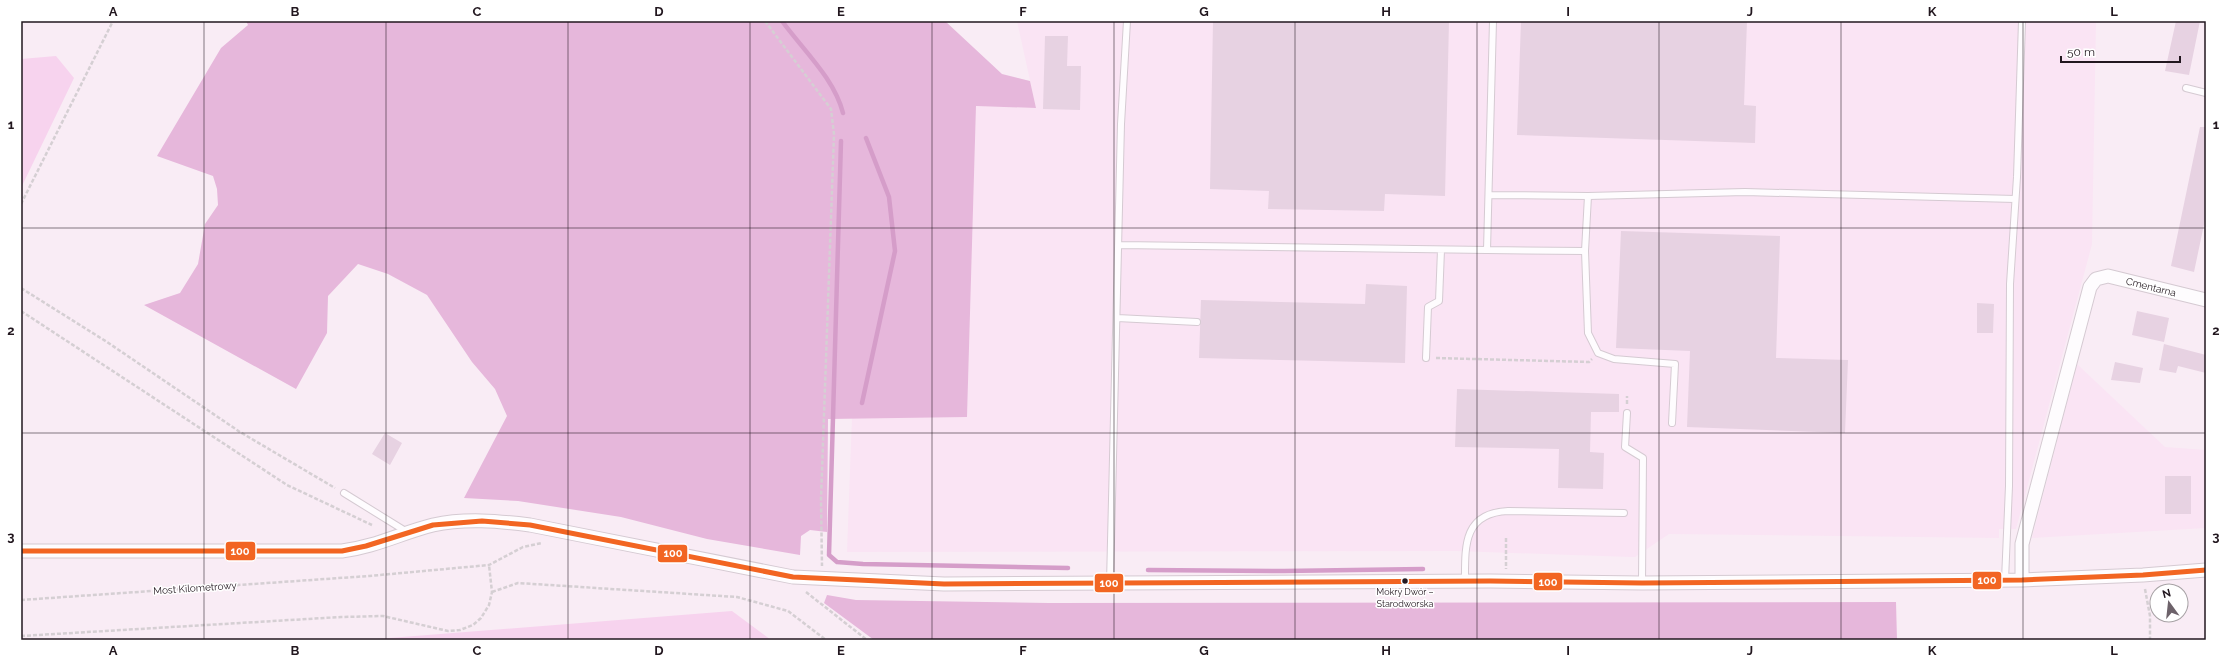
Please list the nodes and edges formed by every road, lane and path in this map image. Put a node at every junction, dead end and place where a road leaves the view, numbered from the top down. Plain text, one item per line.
1 (113, 21) edge
2 (765, 21) edge
3 (1127, 21) edge
4 (1493, 21) edge
5 (2022, 21) edge
6 (2186, 88) dead end
7 (2206, 93) edge
8 (1489, 196) junction
9 (1588, 196) junction
10 (2015, 199) junction
11 (21, 204) edge
12 (1119, 245) junction
13 (1441, 250) junction
14 (1487, 250) junction
15 (1585, 251) junction
16 (21, 288) edge
17 (2206, 300) edge
18 (21, 312) edge
19 (1117, 318) junction
20 (1197, 322) dead end
21 (1598, 353) junction
22 (1426, 358) joint
23 (1627, 413) dead end
24 (1672, 423) dead end
25 (344, 493) joint
26 (1624, 513) dead end
27 (374, 526) dead end
28 (556, 530) junction
29 (408, 533) junction
30 (1506, 538) dead end
31 (21, 551) edge
32 (1506, 558) dead end
33 (489, 565) junction
34 (2206, 570) edge
35 (2143, 576) junction
36 (793, 577) junction
37 (822, 578) junction
38 (2005, 580) junction
39 (2022, 580) junction
40 (1465, 582) junction
41 (1642, 583) junction
42 (1110, 584) junction
43 (492, 592) junction
44 (21, 600) edge
45 (21, 636) edge
46 (826, 640) edge
47 (867, 640) edge
48 (2150, 640) edge

1 - 11 path
2 - 37 path
3 - 12 lane
4 - 8 lane
5 - 10 lane
6 - 7 lane
8 - 9 lane
8 - 14 lane
9 - 10 lane
9 - 15 lane
10 - 38 lane
12 - 13 lane
12 - 19 lane
13 - 14 lane
13 - 22 lane
14 - 15 lane
15 - 21 lane
16 - 25 path
17 - 39 street, Cmentarna
18 - 27 path
19 - 20 lane
19 - 42 lane
21 - 22 path
21 - 24 lane
23 - 41 lane
25 - 29 lane
26 - 40 lane
28 - 29 street
28 - 33 path
28 - 36 street
29 - 31 street
30 - 32 path
33 - 43 path
33 - 44 path, Most Kilometrowy
34 - 35 street
35 - 39 street
35 - 48 path
36 - 37 street
36 - 47 path
37 - 42 street
38 - 39 street
38 - 41 street
40 - 41 street
40 - 42 street
43 - 45 path
43 - 46 path

